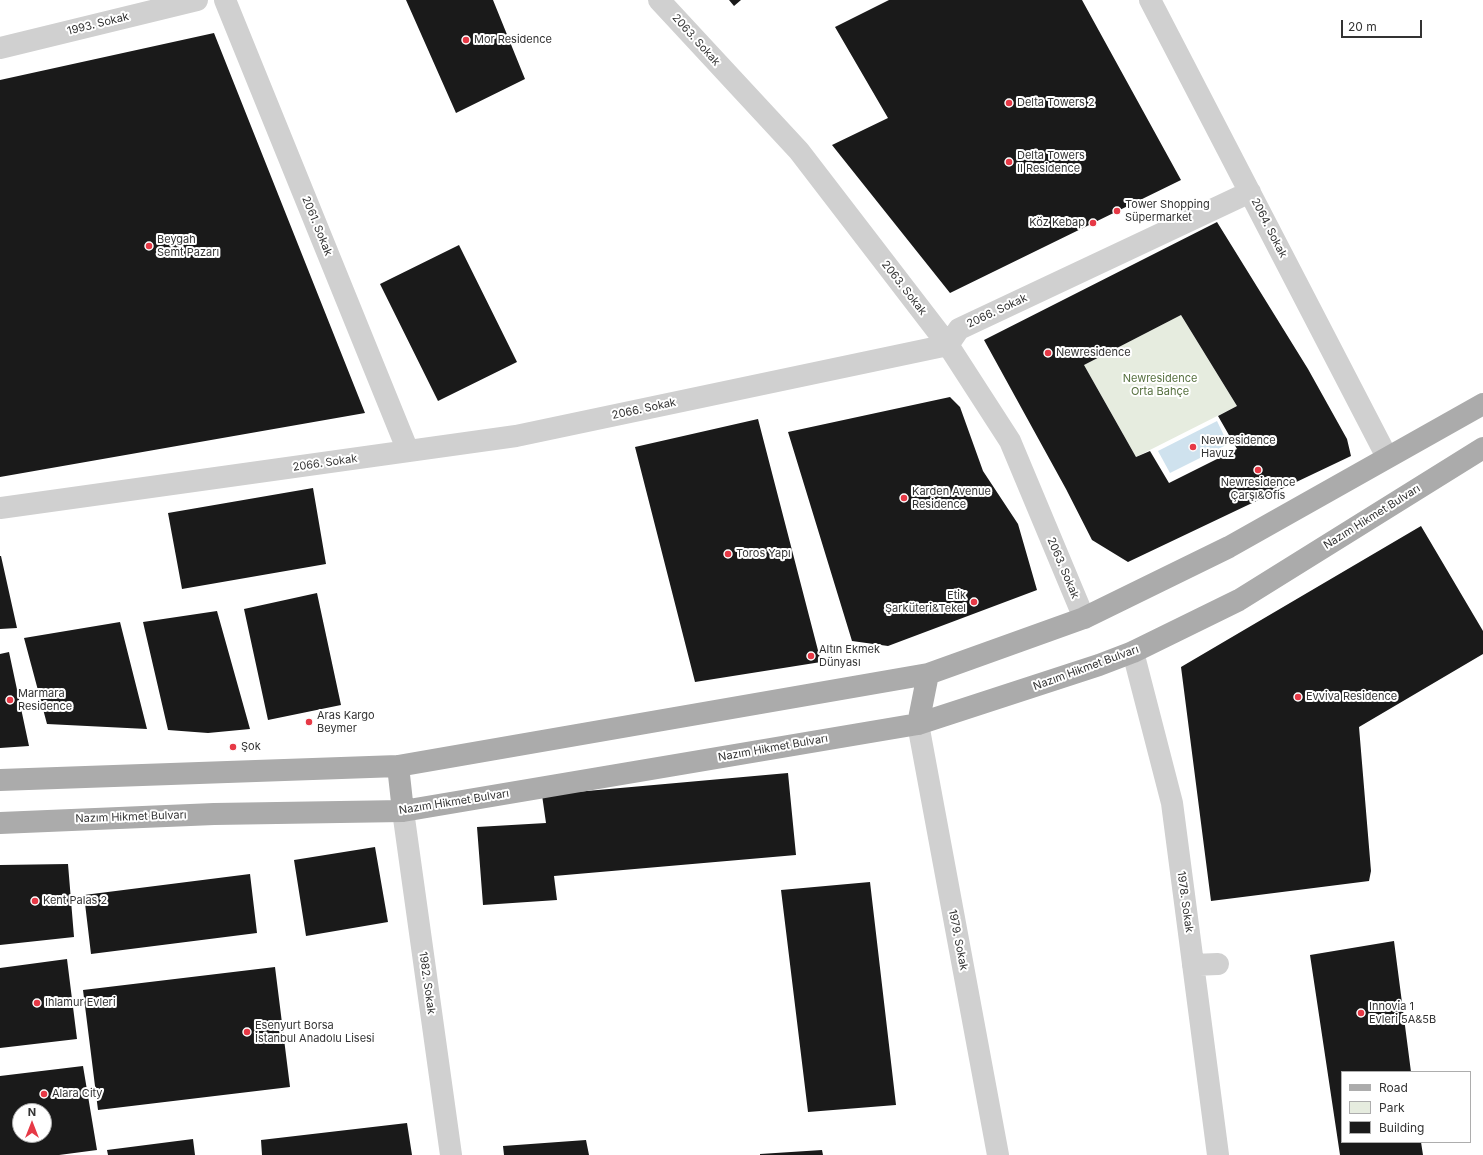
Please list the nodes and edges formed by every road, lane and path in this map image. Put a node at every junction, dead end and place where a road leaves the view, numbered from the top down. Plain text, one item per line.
1 (197, 0) edge
2 (225, 0) edge
3 (659, 0) edge
4 (1150, 0) edge
5 (0, 48) edge
6 (1250, 192) junction
7 (948, 345) junction
8 (1483, 404) edge
9 (1483, 448) edge
10 (408, 451) junction
11 (1388, 457) junction
12 (0, 508) edge
13 (1084, 618) junction
14 (1133, 652) junction
15 (928, 674) junction
16 (918, 724) junction
17 (398, 766) junction
18 (0, 780) edge
19 (403, 811) junction
20 (0, 823) edge
21 (1218, 964) dead end
22 (1193, 965) junction
23 (451, 1155) edge
24 (998, 1155) edge
25 (1218, 1155) edge

1 - 5 street, 1993. Sokak
2 - 10 street, 2061. Sokak
3 - 7 street, 2063. Sokak
4 - 6 street, 2064. Sokak
6 - 7 street, 2066. Sokak
6 - 11 street, 2064. Sokak
7 - 10 street, 2066. Sokak
7 - 13 street, 2063. Sokak
8 - 11 main road
9 - 14 main road, Nazım Hikmet Bulvarı
10 - 12 street, 2066. Sokak
11 - 13 main road
13 - 15 main road
14 - 16 main road, Nazım Hikmet Bulvarı
14 - 22 street, 1978. Sokak
15 - 16 main road
15 - 17 main road
16 - 19 main road, Nazım Hikmet Bulvarı
16 - 24 street, 1979. Sokak
17 - 18 main road
17 - 19 main road
19 - 20 main road, Nazım Hikmet Bulvarı
19 - 23 street, 1982. Sokak
21 - 22 street
22 - 25 street, 1978. Sokak

